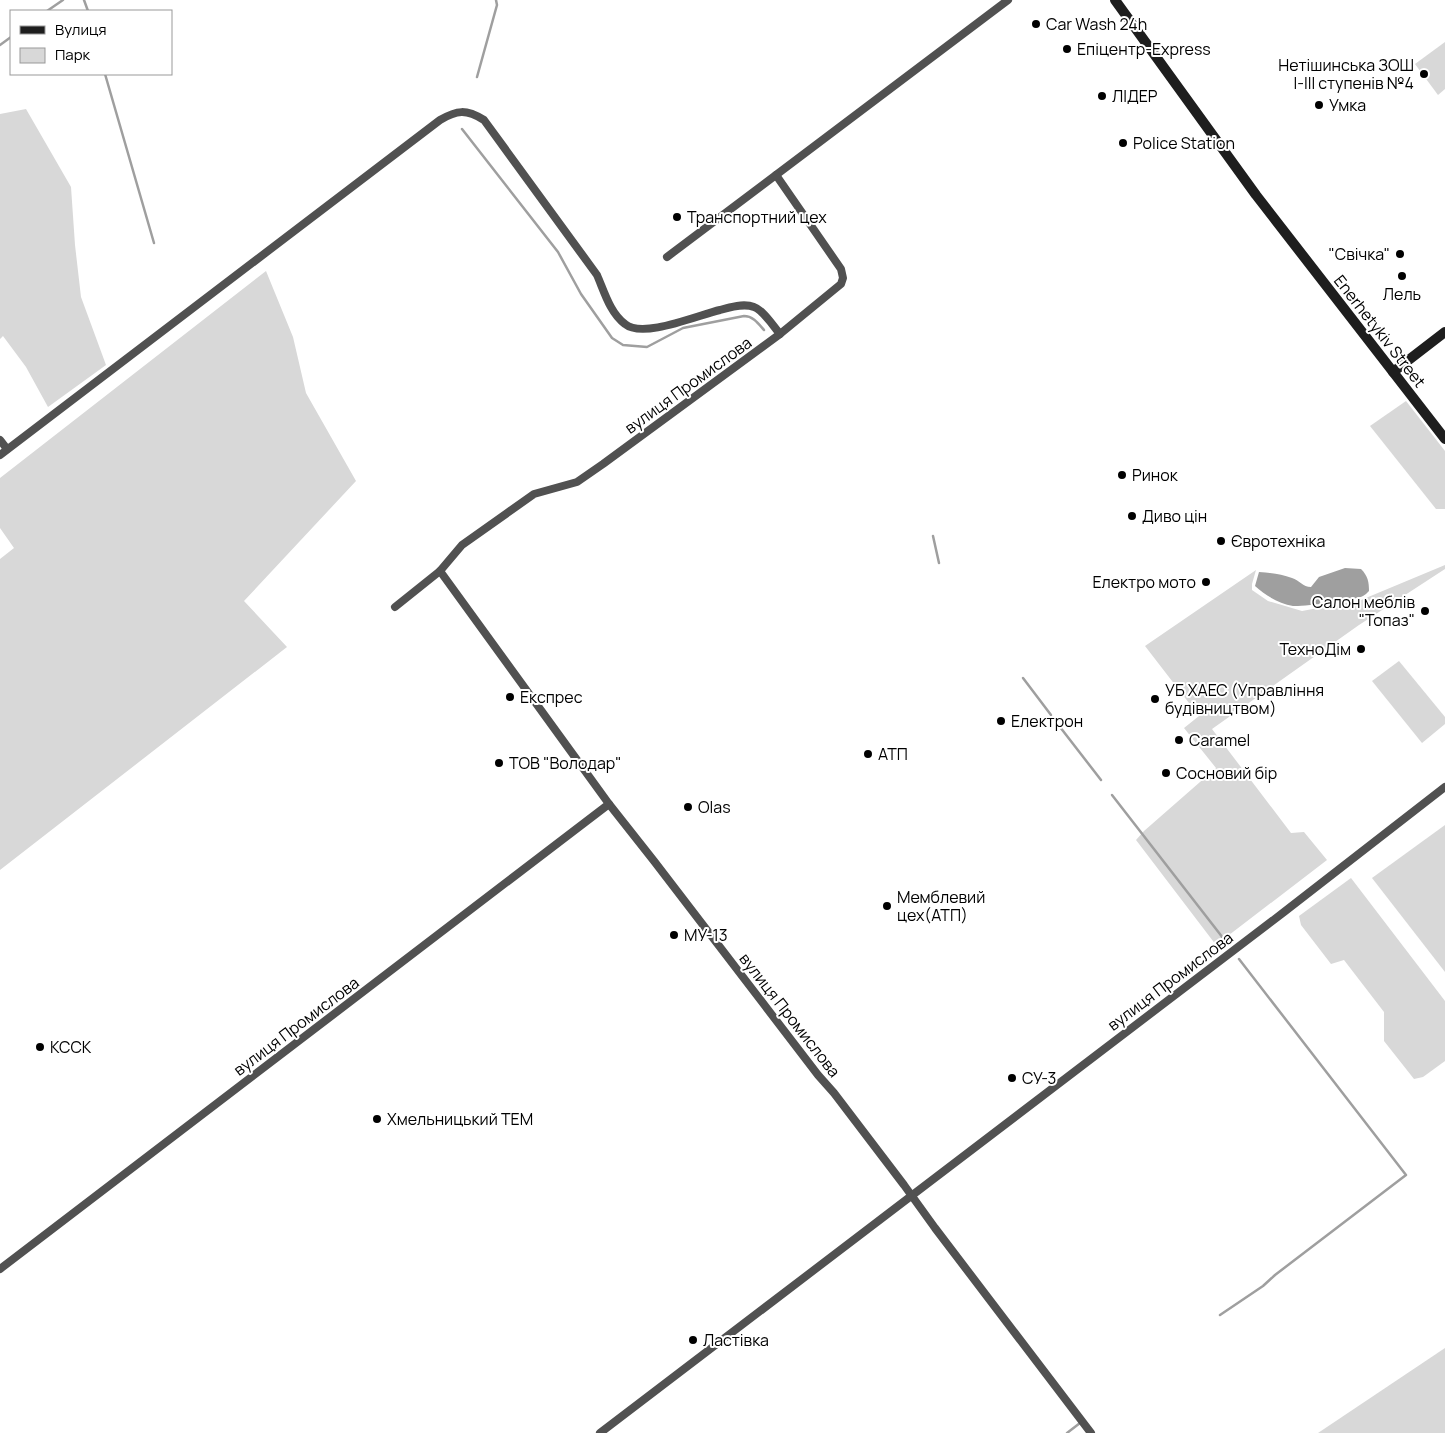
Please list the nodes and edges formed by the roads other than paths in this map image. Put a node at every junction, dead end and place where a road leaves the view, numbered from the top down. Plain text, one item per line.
1 (1008, 0) edge
2 (1115, 0) edge
3 (776, 175) junction
4 (667, 257) dead end
5 (1445, 332) edge
6 (780, 334) junction
7 (1393, 372) junction
8 (1445, 439) edge
9 (0, 440) edge
10 (7, 449) junction
11 (0, 455) edge
12 (440, 571) junction
13 (394, 607) dead end
14 (1445, 787) edge
15 (609, 804) junction
16 (912, 1196) junction
17 (0, 1269) edge
18 (600, 1433) edge
19 (1091, 1433) edge

1 - 3 street
2 - 7 main road, Enerhetykiv Street
3 - 4 street
3 - 6 street, вулиця Промислова
5 - 7 main road
6 - 10 street
6 - 12 street, вулиця Промислова
7 - 8 main road, Enerhetykiv Street
9 - 10 street
10 - 11 street
12 - 13 street, вулиця Промислова
12 - 15 street, вулиця Промислова
14 - 16 street, вулиця Промислова
15 - 16 street, вулиця Промислова
15 - 17 street, вулиця Промислова
16 - 18 street, вулиця Промислова
16 - 19 street, вулиця Промислова

